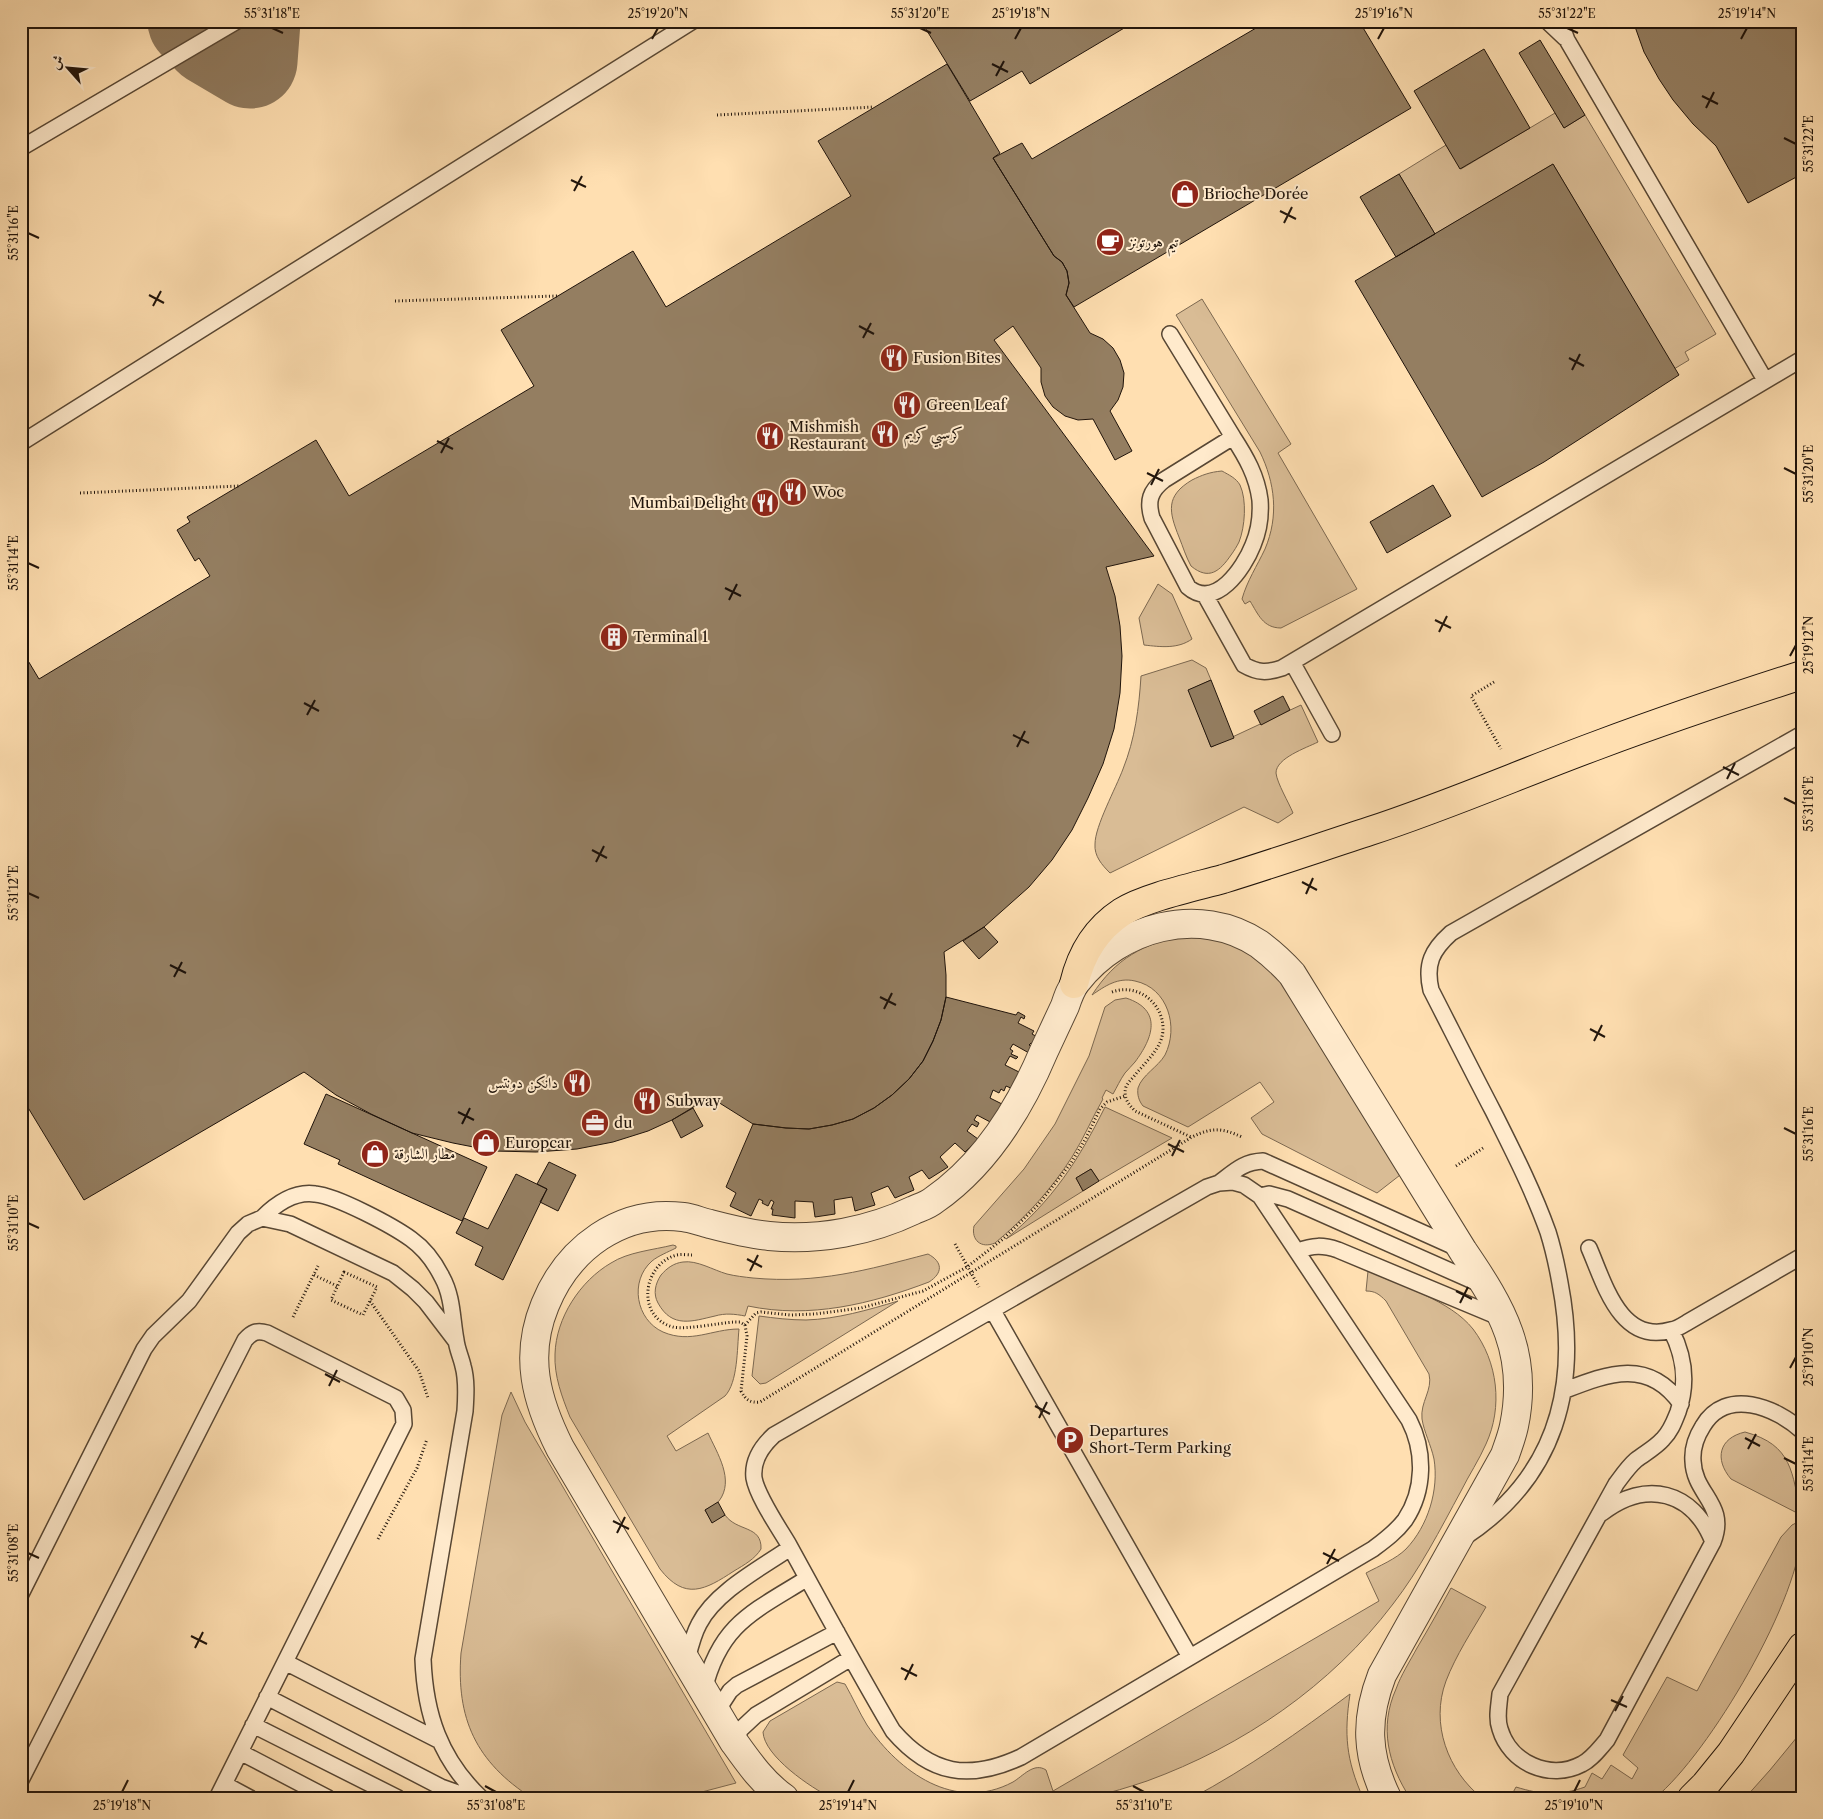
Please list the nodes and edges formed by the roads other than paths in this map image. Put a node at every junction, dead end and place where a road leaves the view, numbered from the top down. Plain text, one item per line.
1 (237, 21) edge
2 (693, 21) edge
3 (1547, 21) edge
4 (1560, 21) edge
5 (1568, 40) junction
6 (21, 148) edge
7 (1170, 334) dead end
8 (1802, 358) edge
9 (1765, 380) junction
10 (1234, 437) junction
11 (21, 443) edge
12 (1205, 595) junction
13 (1292, 662) junction
14 (1802, 675) edge
15 (1332, 734) dead end
16 (1802, 734) edge
17 (1074, 984) junction
18 (1219, 1183) junction
19 (1260, 1196) junction
20 (262, 1218) junction
21 (1589, 1248) dead end
22 (1298, 1251) junction
23 (1463, 1251) junction
24 (1802, 1256) edge
25 (1488, 1287) junction
26 (994, 1311) junction
27 (1505, 1320) junction
28 (1671, 1330) junction
29 (456, 1341) junction
30 (1563, 1391) junction
31 (1681, 1404) junction
32 (1802, 1431) edge
33 (1598, 1516) junction
34 (1457, 1542) junction
35 (1713, 1542) junction
36 (790, 1548) junction
37 (806, 1579) junction
38 (21, 1594) edge
39 (836, 1632) junction
40 (1802, 1647) edge
41 (1190, 1657) junction
42 (851, 1658) junction
43 (687, 1660) junction
44 (285, 1662) junction
45 (1793, 1670) edge
46 (268, 1697) junction
47 (710, 1701) junction
48 (253, 1725) junction
49 (440, 1741) junction
50 (734, 1742) junction
51 (240, 1752) junction
52 (21, 1780) edge
53 (220, 1791) edge
54 (250, 1798) edge
55 (328, 1798) edge
56 (398, 1798) edge
57 (472, 1798) edge
58 (481, 1798) edge
59 (784, 1798) edge
60 (1387, 1798) edge
61 (1692, 1798) edge

1 - 6 lane
2 - 11 lane
3 - 5 lane
4 - 5 lane
5 - 9 lane
7 - 10 lane
8 - 9 lane
9 - 13 lane
10 - 12 lane
10 - 12 lane
12 - 13 lane
13 - 15 lane
14 - 17 highway
16 - 30 lane
17 - 23 street
17 - 43 street
18 - 19 lane
18 - 23 lane
18 - 26 lane
19 - 22 lane
19 - 25 lane
20 - 29 lane
20 - 29 lane
20 - 38 lane
21 - 28 lane
22 - 27 lane
22 - 41 lane
23 - 25 street
24 - 28 lane
25 - 27 street
26 - 36 lane
26 - 41 lane
27 - 34 street
28 - 31 lane
29 - 49 lane
30 - 31 lane
30 - 34 lane
31 - 33 lane
32 - 35 lane
33 - 35 lane
33 - 35 lane
34 - 60 street
36 - 37 lane
36 - 43 lane
37 - 39 lane
37 - 47 lane
39 - 42 lane
39 - 47 lane
40 - 45 highway
41 - 42 lane
42 - 50 lane
43 - 47 street
44 - 46 lane
44 - 49 lane
44 - 52 lane
45 - 61 highway
46 - 48 lane
46 - 57 lane
47 - 50 street
48 - 51 lane
48 - 56 lane
49 - 58 lane
50 - 59 street
51 - 53 lane
51 - 55 lane
53 - 54 lane

